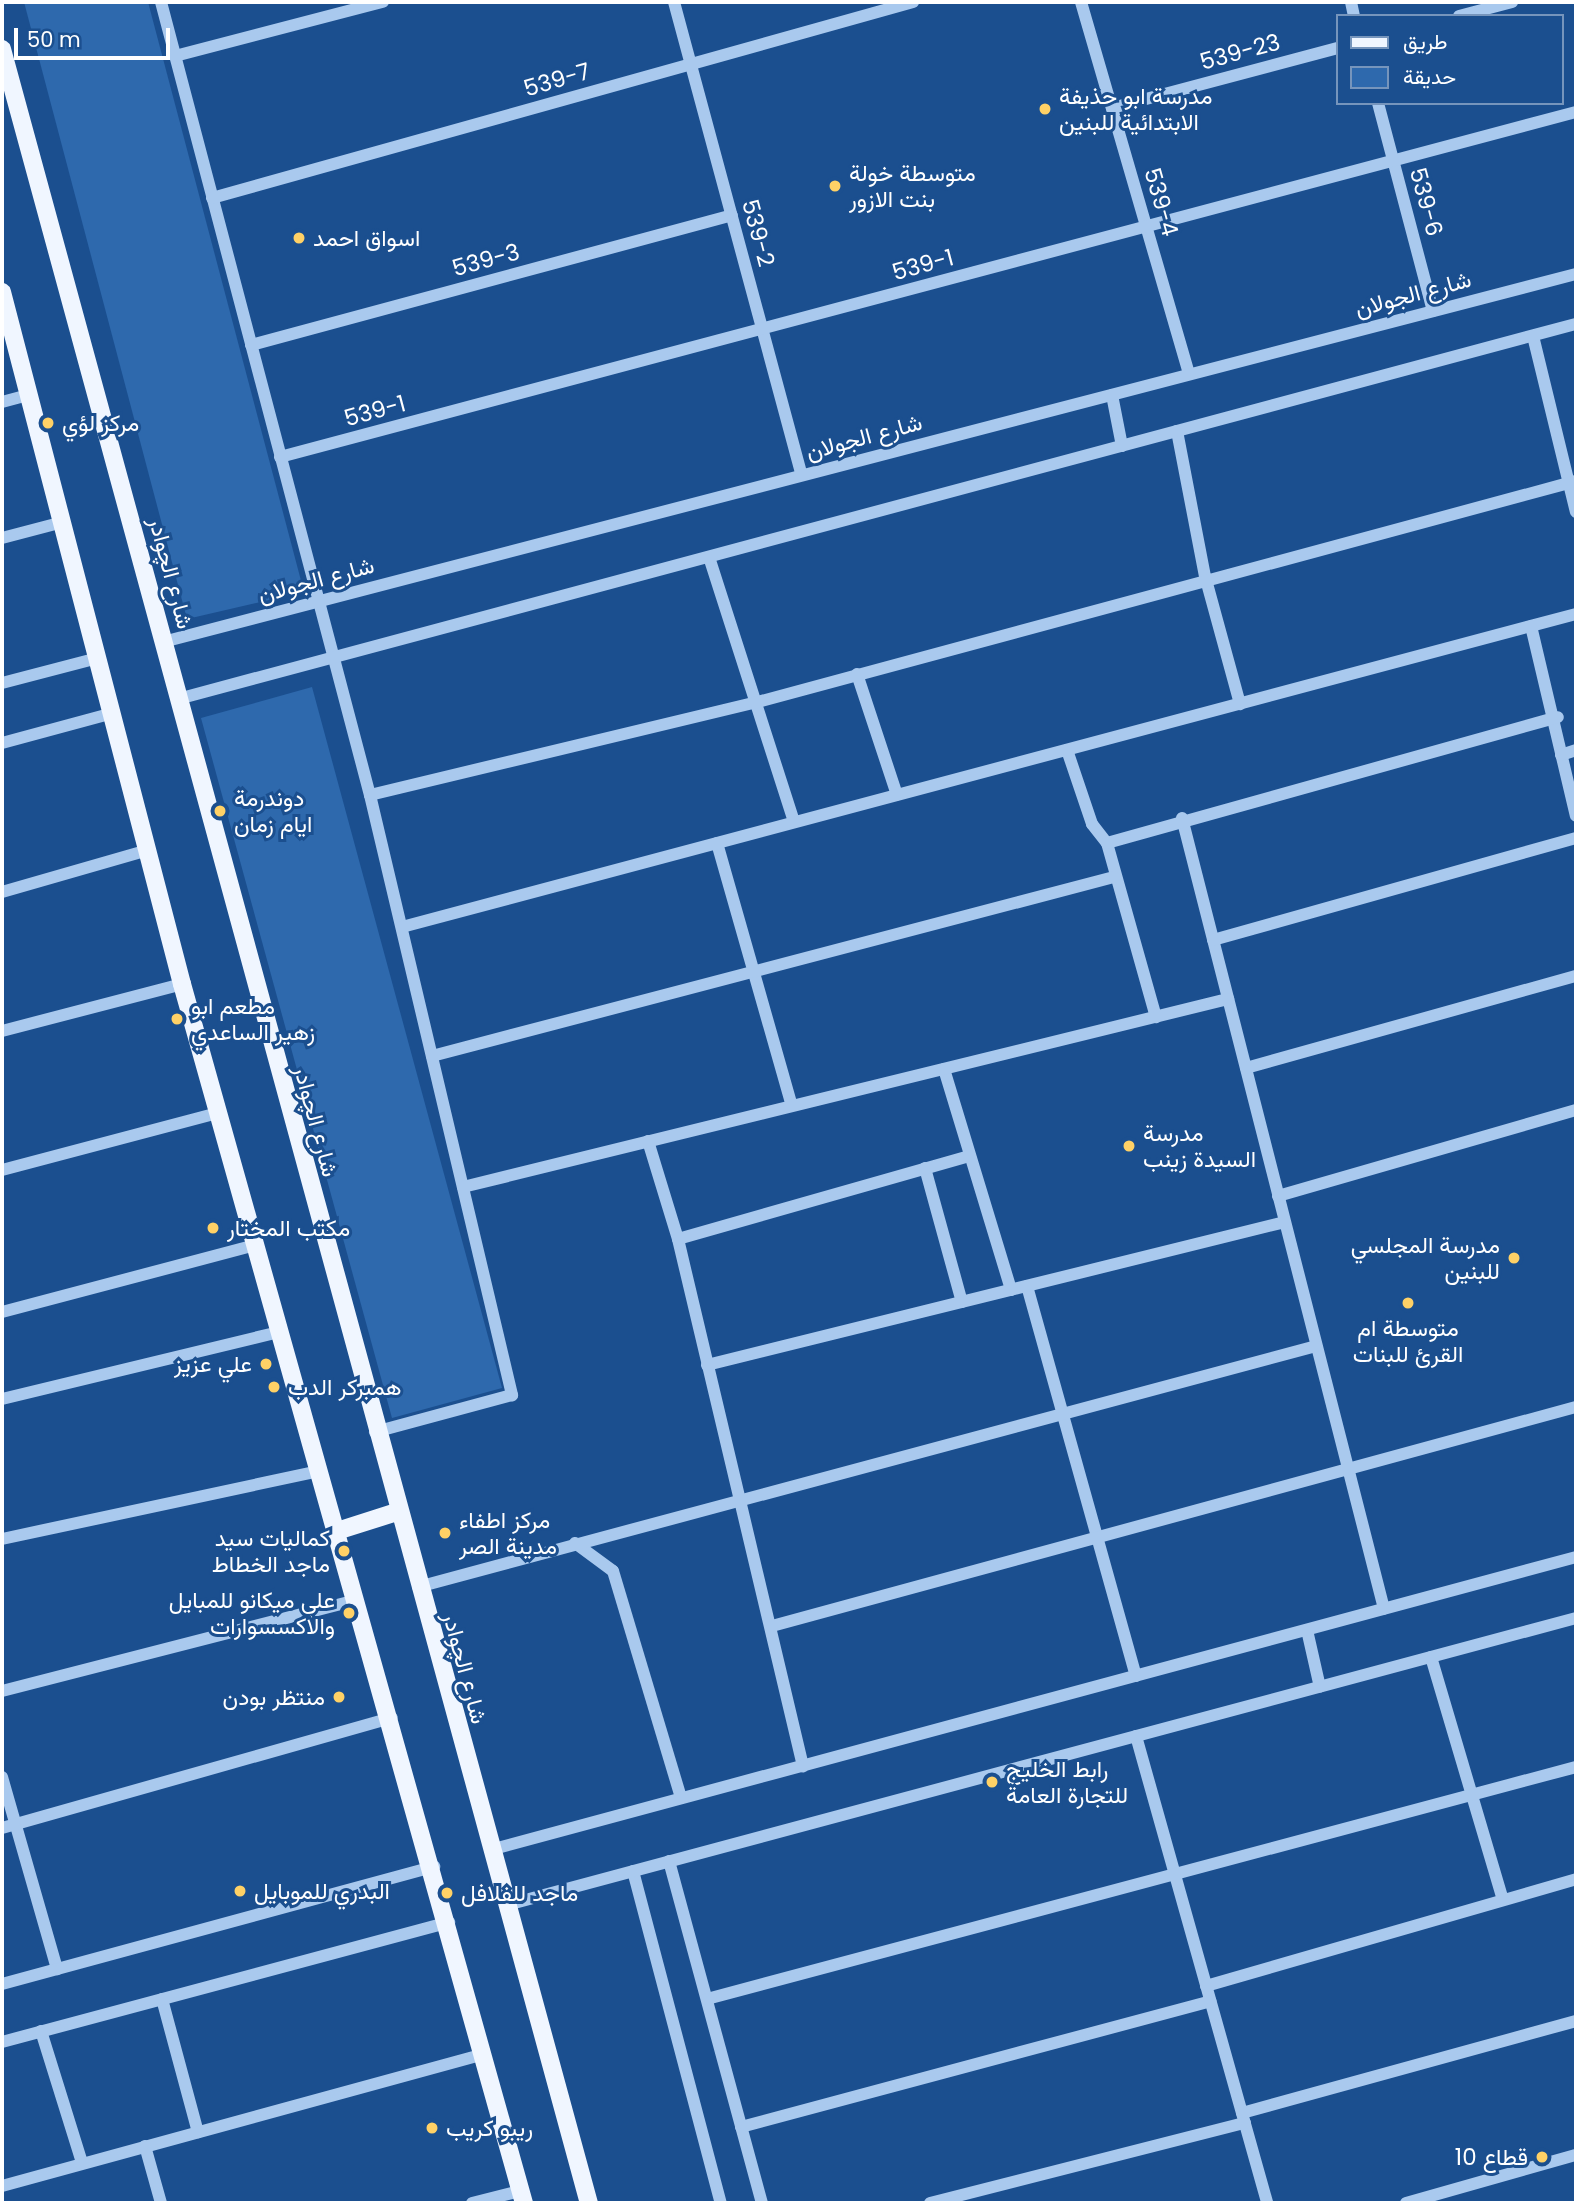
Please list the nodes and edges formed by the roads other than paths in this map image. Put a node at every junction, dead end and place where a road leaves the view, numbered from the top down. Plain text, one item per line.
1 (161, 2) edge
2 (383, 2) edge
3 (674, 2) edge
4 (913, 2) edge
5 (1081, 2) edge
6 (1512, 2) edge
7 (1467, 14) edge
8 (1336, 49) edge
9 (2, 50) edge
10 (175, 56) junction
11 (691, 64) junction
12 (1379, 105) edge
13 (1112, 108) junction
14 (1576, 112) edge
15 (1393, 161) junction
16 (212, 198) junction
17 (732, 215) junction
18 (1146, 227) junction
19 (1576, 274) edge
20 (2, 292) edge
21 (1433, 311) junction
22 (1576, 324) edge
23 (762, 329) junction
24 (1533, 336) junction
25 (251, 345) junction
26 (1189, 374) junction
27 (28, 395) junction
28 (1112, 395) junction
29 (2, 402) edge
30 (1177, 431) junction
31 (1122, 446) junction
32 (280, 457) junction
33 (802, 475) junction
34 (1572, 482) edge
35 (1576, 512) edge
36 (63, 522) junction
37 (2, 538) edge
38 (709, 556) junction
39 (1205, 576) junction
40 (318, 601) junction
41 (1576, 614) edge
42 (1531, 626) junction
43 (163, 642) junction
44 (333, 657) junction
45 (98, 658) junction
46 (857, 674) junction
47 (2, 683) edge
48 (178, 699) junction
49 (754, 703) junction
50 (1240, 704) junction
51 (113, 713) junction
52 (1558, 717) junction
53 (2, 743) edge
54 (1067, 750) junction
55 (1576, 751) edge
56 (1562, 755) junction
57 (370, 795) junction
58 (897, 795) junction
59 (1576, 816) edge
60 (1182, 818) junction
61 (794, 822) junction
62 (1576, 838) edge
63 (717, 843) junction
64 (1107, 843) junction
65 (148, 850) junction
66 (1115, 877) junction
67 (2, 892) edge
68 (402, 927) junction
69 (1213, 940) junction
70 (756, 974) junction
71 (1576, 976) edge
72 (182, 984) junction
73 (1228, 999) junction
74 (1156, 1017) junction
75 (2, 1031) edge
76 (432, 1056) junction
77 (1246, 1068) junction
78 (944, 1069) junction
79 (792, 1106) junction
80 (1576, 1110) edge
81 (217, 1113) junction
82 (648, 1141) junction
83 (969, 1156) junction
84 (925, 1168) junction
85 (2, 1170) edge
86 (463, 1187) junction
87 (1278, 1196) junction
88 (1285, 1222) junction
89 (678, 1239) junction
90 (255, 1245) junction
91 (1027, 1286) junction
92 (1011, 1290) junction
93 (962, 1302) junction
94 (2, 1312) edge
95 (279, 1332) junction
96 (1316, 1346) junction
97 (707, 1365) junction
98 (2, 1399) edge
99 (1576, 1407) edge
100 (1062, 1411) junction
101 (375, 1432) junction
102 (320, 1471) junction
103 (1349, 1472) junction
104 (739, 1498) junction
105 (397, 1512) junction
106 (337, 1531) junction
107 (1098, 1534) junction
108 (2, 1539) edge
109 (575, 1543) junction
110 (1576, 1558) edge
111 (418, 1587) junction
112 (357, 1600) junction
113 (1384, 1609) junction
114 (1576, 1618) edge
115 (772, 1626) junction
116 (1307, 1630) junction
117 (1431, 1657) junction
118 (1136, 1676) junction
119 (1320, 1687) junction
120 (2, 1691) edge
121 (392, 1718) junction
122 (1136, 1736) junction
123 (803, 1766) junction
124 (1576, 1767) edge
125 (2, 1777) edge
126 (1471, 1794) junction
127 (681, 1798) junction
128 (15, 1825) junction
129 (2, 1828) edge
130 (490, 1850) junction
131 (669, 1861) junction
132 (434, 1867) junction
133 (633, 1871) junction
134 (1175, 1874) junction
135 (1576, 1879) edge
136 (1503, 1900) junction
137 (507, 1905) junction
138 (449, 1923) junction
139 (57, 1969) junction
140 (2, 1984) edge
141 (1206, 1986) junction
142 (162, 1999) junction
143 (707, 1999) junction
144 (1210, 2001) junction
145 (1576, 2021) edge
146 (41, 2031) junction
147 (2, 2042) edge
148 (484, 2054) junction
149 (1243, 2118) junction
150 (741, 2127) junction
151 (198, 2132) junction
152 (145, 2146) junction
153 (1576, 2155) edge
154 (82, 2163) junction
155 (2, 2186) edge
156 (522, 2197) edge
157 (161, 2203) edge
158 (472, 2203) edge
159 (589, 2203) edge
160 (721, 2203) edge
161 (762, 2203) edge
162 (930, 2203) edge
163 (1267, 2203) edge
164 (1406, 2203) edge

1 - 10 street
2 - 10 street
3 - 11 street, 539-2
4 - 11 street, 539-7
5 - 13 street, 539-4
6 - 7 street
8 - 13 street, 539-23
9 - 43 main road, شارع الچوادر
10 - 16 street
11 - 16 street, 539-7
11 - 17 street, 539-2
12 - 15 street, 539-6
13 - 18 street, 539-4
14 - 15 street, 539-1
15 - 18 street, 539-1
15 - 21 street, 539-6
16 - 25 street
17 - 23 street, 539-2
17 - 25 street, 539-3
18 - 23 street, 539-1
18 - 26 street, 539-4
19 - 21 street, شارع الجولان
20 - 27 main road
21 - 26 street, شارع الجولان
22 - 24 street
23 - 32 street, 539-1
23 - 33 street, 539-2
24 - 30 street
24 - 34 street
25 - 32 street
26 - 28 street, شارع الجولان
27 - 29 street
27 - 36 main road
28 - 31 street
28 - 33 street, شارع الجولان
30 - 31 street
30 - 39 street
31 - 38 street
32 - 40 street
33 - 40 street, شارع الجولان
34 - 35 street
34 - 39 street
36 - 37 street
36 - 45 main road
38 - 44 street
38 - 49 street
39 - 46 street
39 - 50 street
40 - 43 street, شارع الجولان
40 - 44 street
41 - 42 street
42 - 50 street
42 - 52 street
43 - 48 main road, شارع الچوادر
44 - 48 street
44 - 57 street
45 - 47 street
45 - 51 main road
46 - 49 street
46 - 58 street
48 - 101 main road, شارع الچوادر
49 - 57 street
49 - 61 street
50 - 54 street
51 - 53 street
51 - 65 main road
52 - 56 street
52 - 60 street
54 - 58 street
54 - 64 street
55 - 56 street
56 - 59 street
57 - 68 street
58 - 61 street
60 - 64 street
60 - 69 street
61 - 63 street
62 - 69 street
63 - 68 street
63 - 70 street
64 - 66 street
65 - 67 street
65 - 72 main road
66 - 70 street
66 - 74 street
68 - 76 street
69 - 73 street
70 - 76 street
70 - 79 street
71 - 77 street
72 - 75 street
72 - 81 main road
73 - 74 street
73 - 77 street
74 - 78 street
76 - 86 street
77 - 87 street
78 - 79 street
78 - 83 street
79 - 82 street
80 - 87 street
81 - 85 street
81 - 90 main road
82 - 86 street
82 - 89 street
83 - 84 street
83 - 92 street
84 - 89 street
84 - 93 street
86 - 101 street
87 - 88 street
88 - 91 street
88 - 96 street
89 - 97 street
90 - 94 street
90 - 95 main road
91 - 92 street
91 - 100 street
92 - 93 street
93 - 97 street
95 - 98 street
95 - 102 main road
96 - 100 street
96 - 103 street
97 - 104 street
99 - 103 street
100 - 104 street
100 - 107 street
101 - 105 main road, شارع الچوادر
102 - 106 main road
102 - 108 street
103 - 107 street
103 - 113 street
104 - 109 street
104 - 115 street
105 - 106 main road
105 - 111 main road, شارع الچوادر
106 - 112 main road
107 - 115 street
107 - 118 street
109 - 111 street
109 - 127 street
110 - 113 street
111 - 130 main road, شارع الچوادر
112 - 120 street
112 - 121 main road
113 - 116 street
114 - 117 street
115 - 123 street
116 - 118 street
116 - 119 street
117 - 119 street
117 - 126 street
118 - 123 street
119 - 122 street
121 - 128 street
121 - 132 main road
122 - 131 street
122 - 134 street
123 - 127 street
124 - 126 street
125 - 128 street
126 - 134 street
126 - 136 street
127 - 130 street
128 - 129 street
128 - 139 street
130 - 137 main road, شارع الچوادر
131 - 133 street
131 - 143 street
132 - 138 main road
132 - 139 street
133 - 137 street
133 - 160 street
134 - 141 street
134 - 143 street
135 - 136 street
136 - 141 street
137 - 159 main road, شارع الچوادر
138 - 142 street
138 - 148 main road
139 - 140 street
141 - 144 street
142 - 146 street
142 - 151 street
143 - 150 street
144 - 149 street
144 - 150 street
145 - 149 street
146 - 147 street
146 - 154 street
148 - 151 street
148 - 156 main road
149 - 162 street
149 - 163 street
150 - 161 street
151 - 152 street
152 - 154 street
152 - 157 street
153 - 164 street
154 - 155 street
156 - 158 street

